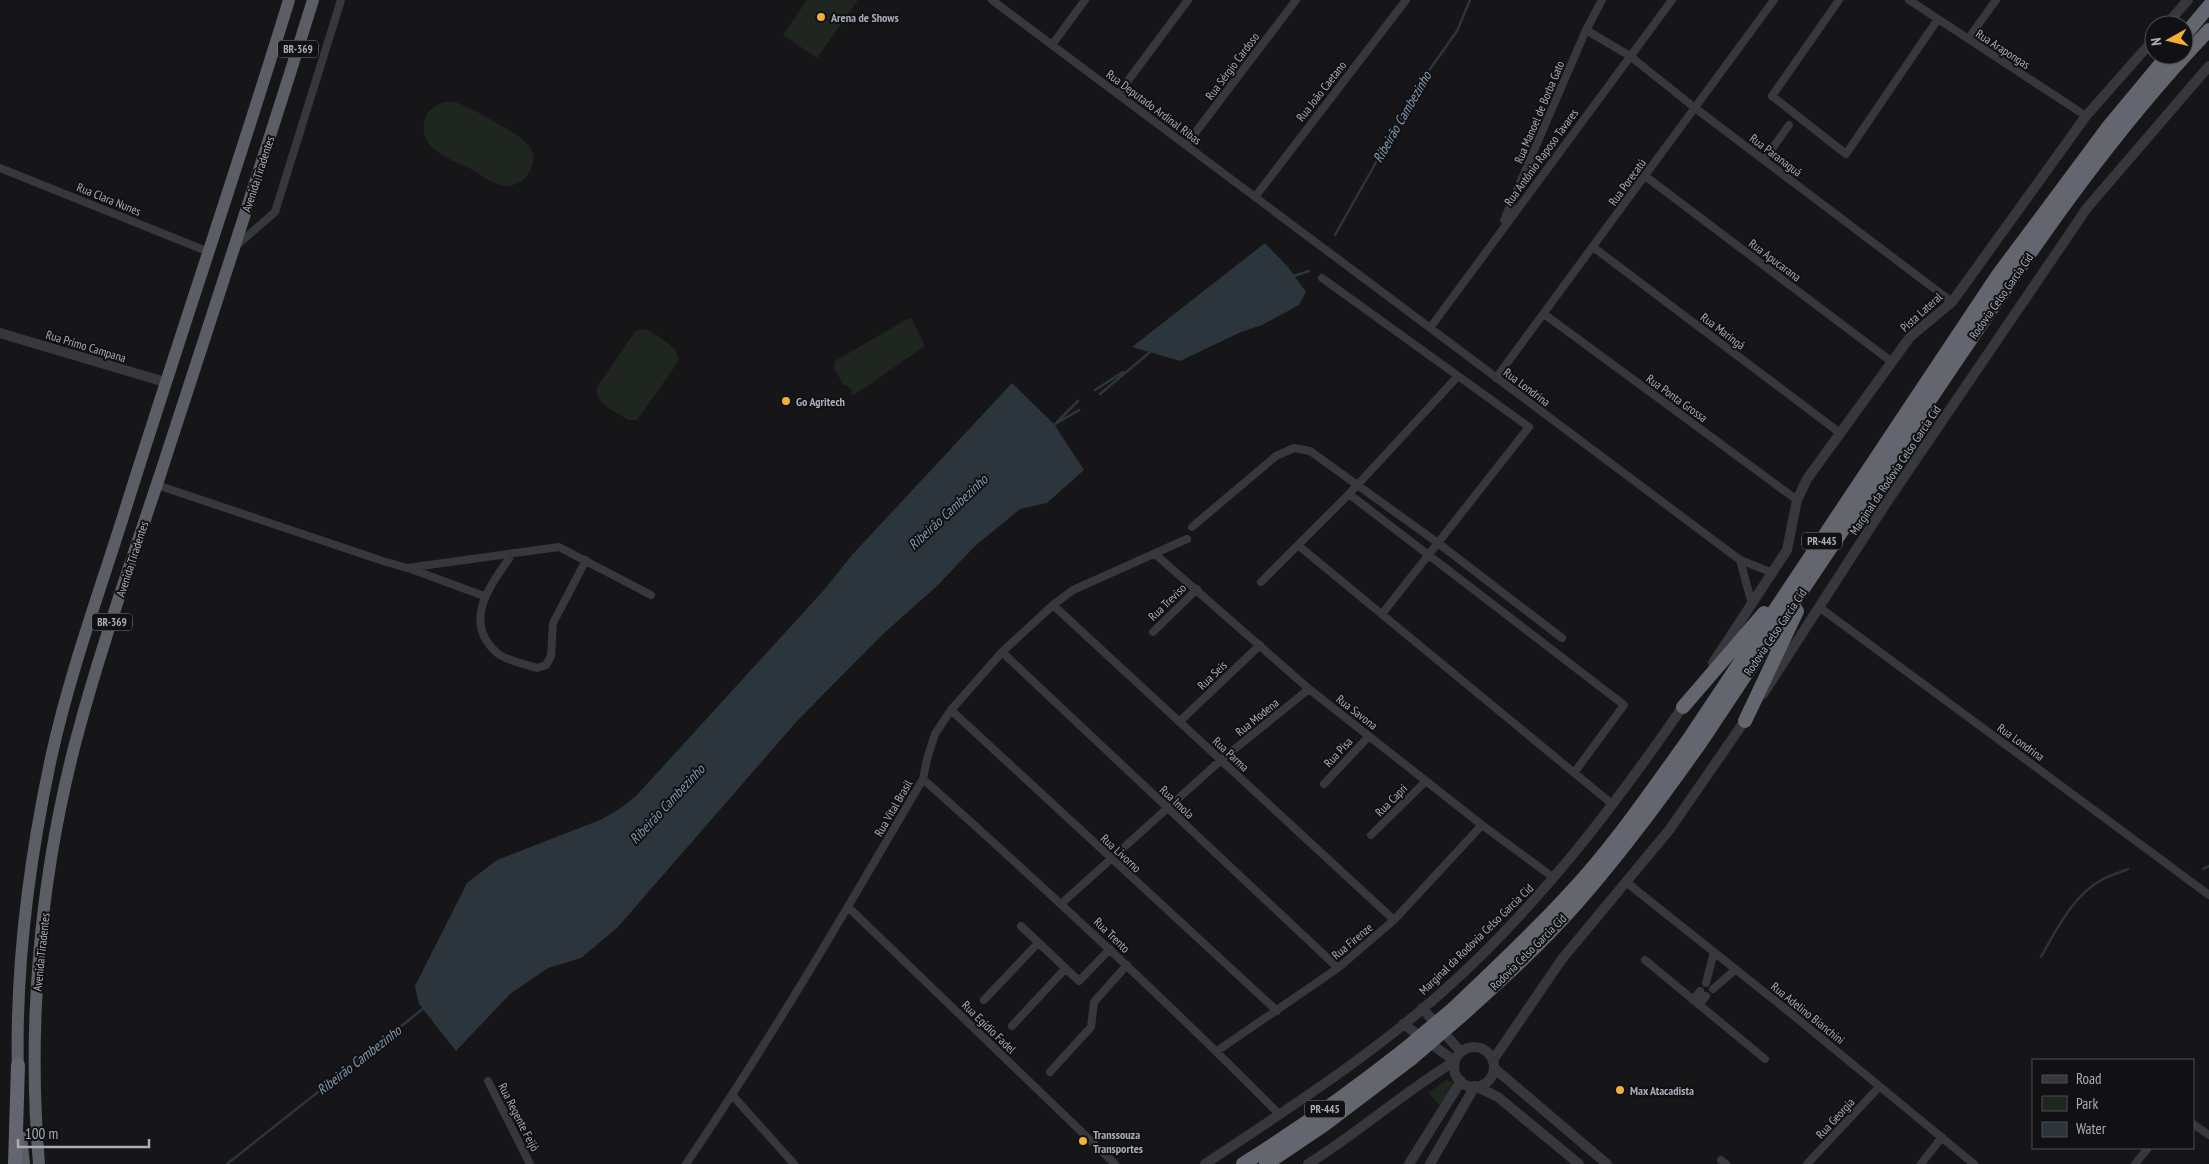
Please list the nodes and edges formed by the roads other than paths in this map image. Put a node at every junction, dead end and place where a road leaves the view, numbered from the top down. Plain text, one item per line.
1 (289, 0) edge
2 (313, 0) edge
3 (340, 0) edge
4 (992, 0) edge
5 (1085, 0) edge
6 (1188, 0) edge
7 (1296, 0) edge
8 (1406, 0) edge
9 (1602, 0) edge
10 (1672, 0) edge
11 (1774, 0) edge
12 (1839, 0) edge
13 (1909, 0) edge
14 (1996, 0) edge
15 (2188, 0) edge
16 (2209, 6) edge
17 (2175, 15) edge
18 (1938, 20) junction
19 (2194, 24) edge
20 (1586, 30) junction
21 (2209, 30) edge
22 (1968, 39) junction
23 (1052, 45) junction
24 (2144, 50) edge
25 (1630, 56) junction
26 (2160, 65) edge
27 (2209, 66) edge
28 (1118, 94) junction
29 (1695, 108) junction
30 (2086, 116) junction
31 (1789, 125) dead end
32 (1186, 145) junction
33 (1764, 160) junction
34 (0, 168) edge
35 (1645, 176) junction
36 (1255, 197) junction
37 (1302, 231) joint
38 (1499, 234) junction
39 (1593, 246) junction
40 (234, 247) junction
41 (209, 252) junction
42 (1322, 278) dead end
43 (1952, 302) junction
44 (1544, 314) junction
45 (1430, 328) junction
46 (0, 333) edge
47 (1892, 362) junction
48 (1458, 376) junction
49 (1496, 378) junction
50 (165, 382) junction
51 (1840, 433) junction
52 (157, 484) junction
53 (1357, 485) junction
54 (1349, 494) junction
55 (1797, 500) junction
56 (1192, 527) dead end
57 (1187, 539) dead end
58 (1438, 543) junction
59 (1299, 546) junction
60 (513, 553) junction
61 (1155, 554) junction
62 (1429, 555) junction
63 (586, 560) junction
64 (1740, 560) junction
65 (407, 568) junction
66 (1810, 568) junction
67 (1773, 572) junction
68 (1261, 582) dead end
69 (1197, 589) junction
70 (650, 595) dead end
71 (484, 596) junction
72 (1752, 604) junction
73 (1053, 605) junction
74 (1819, 607) junction
75 (1382, 614) junction
76 (1153, 632) dead end
77 (1562, 638) dead end
78 (1260, 645) junction
79 (1002, 652) junction
80 (1310, 689) junction
81 (1683, 707) junction
82 (951, 710) junction
83 (1745, 721) junction
84 (1179, 722) junction
85 (1369, 736) junction
86 (1221, 760) junction
87 (1574, 773) junction
88 (923, 779) junction
89 (1426, 781) junction
90 (1324, 784) dead end
91 (1612, 804) junction
92 (1167, 808) junction
93 (1482, 825) junction
94 (1371, 835) dead end
95 (1111, 859) junction
96 (1554, 878) junction
97 (1626, 882) junction
98 (2209, 895) edge
99 (1062, 903) junction
100 (848, 907) junction
101 (1394, 920) junction
102 (1021, 926) dead end
103 (1038, 943) junction
104 (1110, 949) junction
105 (1714, 952) junction
106 (1645, 960) dead end
107 (1127, 966) junction
108 (1065, 968) junction
109 (1338, 968) junction
110 (1736, 969) junction
111 (1706, 983) dead end
112 (1713, 989) dead end
113 (1703, 993) dead end
114 (984, 1000) dead end
115 (1696, 1002) junction
116 (1422, 1008) junction
117 (1277, 1011) junction
118 (1403, 1024) junction
119 (1012, 1026) dead end
120 (1217, 1051) junction
121 (1408, 1054) junction
122 (1458, 1057) junction
123 (1765, 1059) dead end
124 (1493, 1064) junction
125 (18, 1065) junction
126 (1050, 1072) dead end
127 (488, 1081) dead end
128 (1461, 1081) junction
129 (1475, 1086) junction
130 (1879, 1086) junction
131 (732, 1096) junction
132 (1279, 1114) junction
133 (2194, 1125) edge
134 (2209, 1135) edge
135 (1942, 1138) junction
136 (2147, 1149) edge
137 (15, 1164) edge
138 (24, 1164) edge
139 (39, 1164) edge
140 (530, 1164) edge
141 (686, 1164) edge
142 (794, 1164) edge
143 (1114, 1164) edge
144 (1205, 1164) edge
145 (1243, 1164) edge
146 (1266, 1164) edge
147 (1308, 1164) edge
148 (1409, 1164) edge
149 (1430, 1164) edge
150 (1579, 1164) edge
151 (1605, 1164) edge
152 (1808, 1164) edge
153 (1921, 1164) edge
154 (1974, 1164) edge
155 (2136, 1164) edge

1 - 41 highway, Avenida Tiradentes / BR-369
2 - 40 highway, Avenida Tiradentes / BR-369
3 - 40 street
4 - 23 street, Rua Deputado Ardinal Ribas
5 - 23 street
6 - 28 street
7 - 32 street, Rua Sérgio Cardoso
8 - 36 street, Rua João Caetano
9 - 20 street, Rua Manoel de Borba Gato
10 - 25 street, Rua Antônio Raposo Tavares
11 - 29 street, Rua Porecatú
12 - 18 street
13 - 18 street, Rua Arapongas
14 - 22 street
15 - 17 street
16 - 19 highway
18 - 22 street, Rua Arapongas
20 - 25 street, Rua Paranaguá
20 - 38 street, Rua Manoel de Borba Gato
21 - 66 highway, Rodovia Celso Garcia Cid / PR-445
22 - 30 street, Rua Arapongas
23 - 28 street, Rua Deputado Ardinal Ribas
24 - 30 street, Pista Lateral / PR-445
25 - 29 street, Rua Paranaguá
25 - 38 street, Rua Antônio Raposo Tavares
26 - 66 highway, Rodovia Celso Garcia Cid / PR-445
27 - 74 street, Marginal da Rodovia Celso Garcia Cid
28 - 32 street, Rua Deputado Ardinal Ribas
29 - 33 street, Rua Paranaguá
29 - 35 street, Rua Porecatú
30 - 43 street, Pista Lateral / PR-445
31 - 33 street
32 - 36 street, Rua Deputado Ardinal Ribas
33 - 43 street, Rua Paranaguá
34 - 41 street, Rua Clara Nunes
35 - 39 street, Rua Porecatú
35 - 47 street, Rua Apucarana
36 - 37 street, Rua Deputado Ardinal Ribas
37 - 45 street, Rua Londrina
38 - 45 street, Rua Antônio Raposo Tavares
39 - 44 street, Rua Porecatú
39 - 51 street, Rua Maringá
40 - 52 highway, Avenida Tiradentes / BR-369
41 - 50 highway, Avenida Tiradentes / BR-369
42 - 48 street
43 - 47 street, Pista Lateral / PR-445
44 - 49 street, Rua Porecatú
44 - 55 street, Rua Ponta Grossa
45 - 49 street, Rua Londrina
46 - 50 street, Rua Primo Campana
47 - 51 street, Pista Lateral / PR-445
48 - 53 street
48 - 58 street
49 - 64 street, Rua Londrina
50 - 125 highway, Avenida Tiradentes / BR-369
51 - 55 street, Pista Lateral / PR-445
52 - 65 street
52 - 139 highway, Avenida Tiradentes / BR-369
53 - 54 street
53 - 56 street
53 - 58 street
54 - 59 street
54 - 62 street
55 - 67 street, Pista Lateral / PR-445
57 - 61 street, Rua Vital Brasil
58 - 62 street
58 - 77 street
59 - 68 street
59 - 75 street
60 - 63 street
60 - 65 street
60 - 71 street
61 - 69 street, Rua Savona
61 - 73 street, Rua Vital Brasil
62 - 75 street
62 - 87 street
63 - 70 street
63 - 71 street
64 - 67 street, Rua Londrina
64 - 72 street
65 - 71 street
66 - 81 highway
66 - 83 highway
66 - 121 highway, Rodovia Celso Garcia Cid / PR-445, bridge
67 - 72 street, Marginal da Rodovia Celso Garcia Cid
69 - 76 street, Rua Treviso
69 - 78 street, Rua Savona
72 - 81 street, Marginal da Rodovia Celso Garcia Cid
73 - 79 street, Rua Vital Brasil
73 - 84 street, Rua Parma
74 - 83 street, Marginal da Rodovia Celso Garcia Cid
74 - 98 street, Rua Londrina
75 - 87 street
78 - 80 street, Rua Savona
78 - 84 street, Rua Seis
79 - 82 street, Rua Vital Brasil
79 - 92 street, Rua Imola
80 - 85 street, Rua Savona
80 - 86 street, Rua Modena
81 - 91 street, Marginal da Rodovia Celso Garcia Cid
82 - 88 street, Rua Vital Brasil
82 - 95 street, Rua Livorno
83 - 97 street, Marginal da Rodovia Celso Garcia Cid
84 - 86 street, Rua Parma
85 - 89 street, Rua Savona
85 - 90 street, Rua Pisa
86 - 92 street, Rua Modena
86 - 101 street, Rua Parma
87 - 91 street
88 - 99 street, Rua Trento
88 - 100 street, Rua Vital Brasil
89 - 93 street, Rua Savona
89 - 94 street, Rua Capri
91 - 96 street, Marginal da Rodovia Celso Garcia Cid
92 - 95 street, Rua Modena
92 - 109 street, Rua Imola
93 - 96 street, Rua Savona
93 - 101 street, Rua Firenze
95 - 99 street, Rua Modena
95 - 117 street, Rua Livorno
96 - 116 street, Marginal da Rodovia Celso Garcia Cid
97 - 105 street, Rua Adelino Bianchini
97 - 124 street, Marginal da Rodovia Celso Garcia Cid
99 - 104 street, Rua Trento
100 - 131 street, Rua Vital Brasil
100 - 143 street, Rua Egídio Fadel
101 - 109 street, Rua Firenze
102 - 103 street
103 - 108 street
103 - 114 street
104 - 107 street, Rua Trento
104 - 108 street
105 - 110 street, Rua Adelino Bianchini
105 - 111 street
106 - 115 street
107 - 120 street, Rua Trento
107 - 126 street
108 - 119 street
109 - 117 street, Rua Firenze
110 - 112 street
110 - 130 street, Rua Adelino Bianchini
113 - 115 street
115 - 123 street
116 - 118 street, Marginal da Rodovia Celso Garcia Cid
116 - 122 street
117 - 120 street, Rua Firenze
118 - 122 street
118 - 132 street, Marginal da Rodovia Celso Garcia Cid
120 - 132 street, Rua Trento
121 - 145 highway, Rodovia Celso Garcia Cid / PR-445
121 - 146 highway, Rodovia Celso Garcia Cid / PR-445
122 - 124 street
122 - 128 street
122 - 147 street
124 - 129 street
124 - 151 street
125 - 137 highway
125 - 138 highway, BR-369
127 - 140 street, Rua Regente Feijó
128 - 129 street
128 - 148 street
129 - 149 street
129 - 150 street
130 - 135 street, Rua Adelino Bianchini
130 - 152 street, Rua Georgia
131 - 141 street, Rua Vital Brasil
131 - 142 street
132 - 144 street, Marginal da Rodovia Celso Garcia Cid
133 - 134 street
135 - 153 street
135 - 154 street, Rua Adelino Bianchini
136 - 155 street

